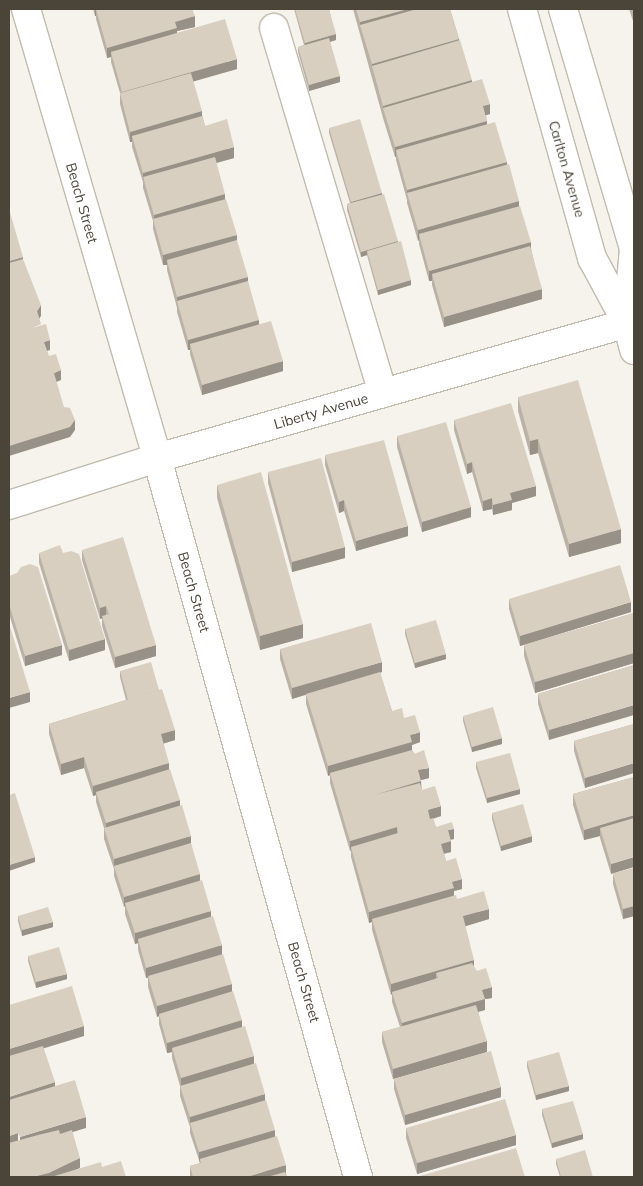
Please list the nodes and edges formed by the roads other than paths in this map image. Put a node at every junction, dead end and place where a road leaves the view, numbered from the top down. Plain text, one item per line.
1 (26, 9) edge
2 (522, 9) edge
3 (563, 9) edge
4 (274, 28) dead end
5 (634, 248) edge
6 (630, 322) edge
7 (634, 350) edge
8 (383, 393) junction
9 (157, 458) junction
10 (9, 504) edge
11 (358, 1177) edge

1 - 9 street, Beach Street
2 - 6 street, Carlton Avenue
3 - 5 street, Carlton Avenue
4 - 8 street
5 - 6 street, Carlton Avenue
6 - 7 street, Carlton Avenue
6 - 8 street, Liberty Avenue
8 - 9 street, Liberty Avenue
9 - 10 street, Liberty Avenue
9 - 11 street, Beach Street

